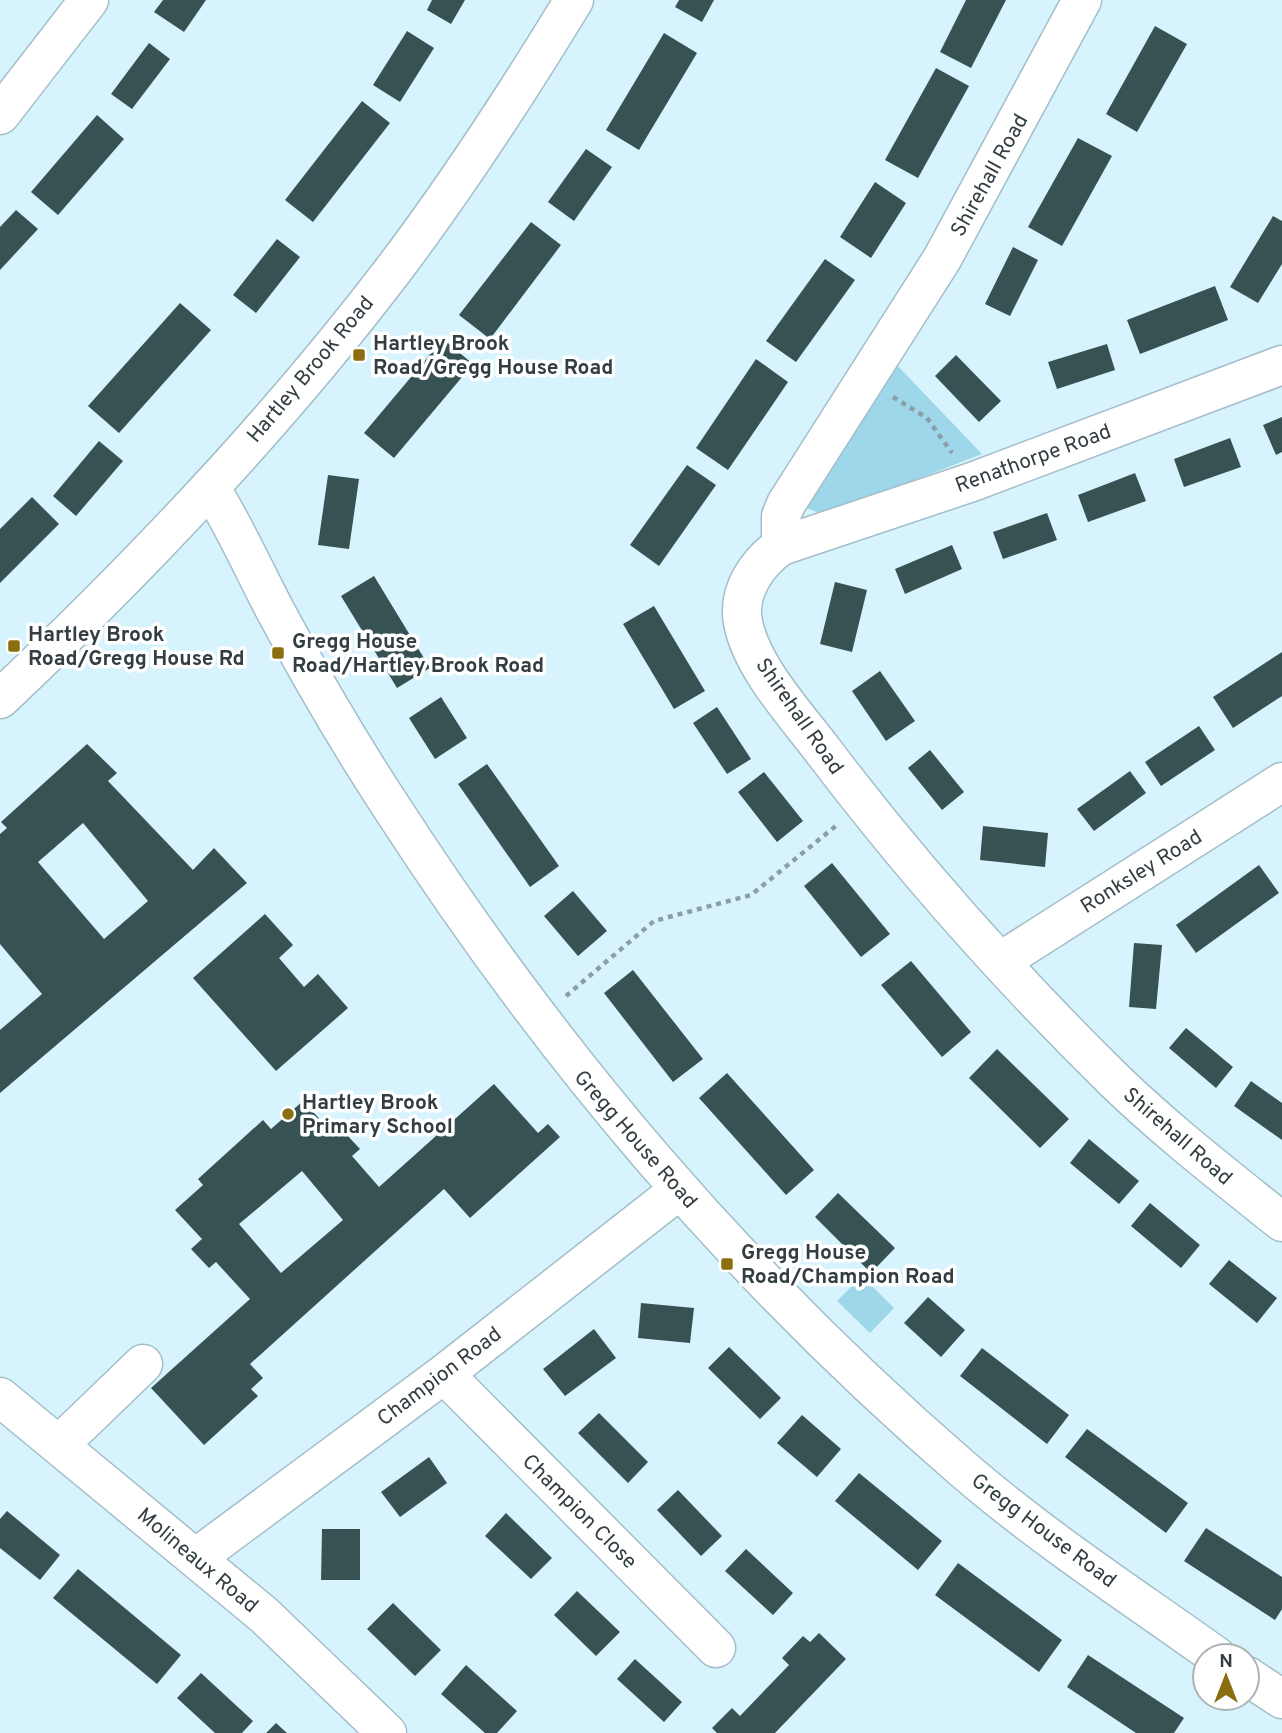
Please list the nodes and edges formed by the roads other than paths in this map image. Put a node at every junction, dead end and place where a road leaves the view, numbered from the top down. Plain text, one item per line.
1 (89, 0) edge
2 (574, 0) edge
3 (1082, 0) edge
4 (0, 116) edge
5 (1282, 365) edge
6 (210, 487) junction
7 (781, 546) junction
8 (0, 699) edge
9 (1282, 782) edge
10 (1001, 961) junction
11 (678, 1191) junction
12 (1282, 1222) edge
13 (143, 1364) dead end
14 (444, 1374) junction
15 (0, 1397) edge
16 (59, 1445) junction
17 (197, 1557) junction
18 (1196, 1642) edge
19 (716, 1648) dead end
20 (1261, 1685) edge
21 (1282, 1699) edge
22 (387, 1733) edge

1 - 4 street
2 - 6 street, Hartley Brook Road
3 - 7 street, Shirehall Road
5 - 7 street, Renathorpe Road
6 - 8 street, Hartley Brook Road
6 - 11 street, Gregg House Road
7 - 10 street, Shirehall Road
9 - 10 street, Ronksley Road
10 - 12 street, Shirehall Road
11 - 14 street, Champion Road
11 - 18 street, Gregg House Road
13 - 16 street
14 - 17 street, Champion Road
14 - 19 street, Champion Close
15 - 16 street, Molineaux Road
16 - 17 street, Molineaux Road
17 - 22 street, Molineaux Road
20 - 21 street

